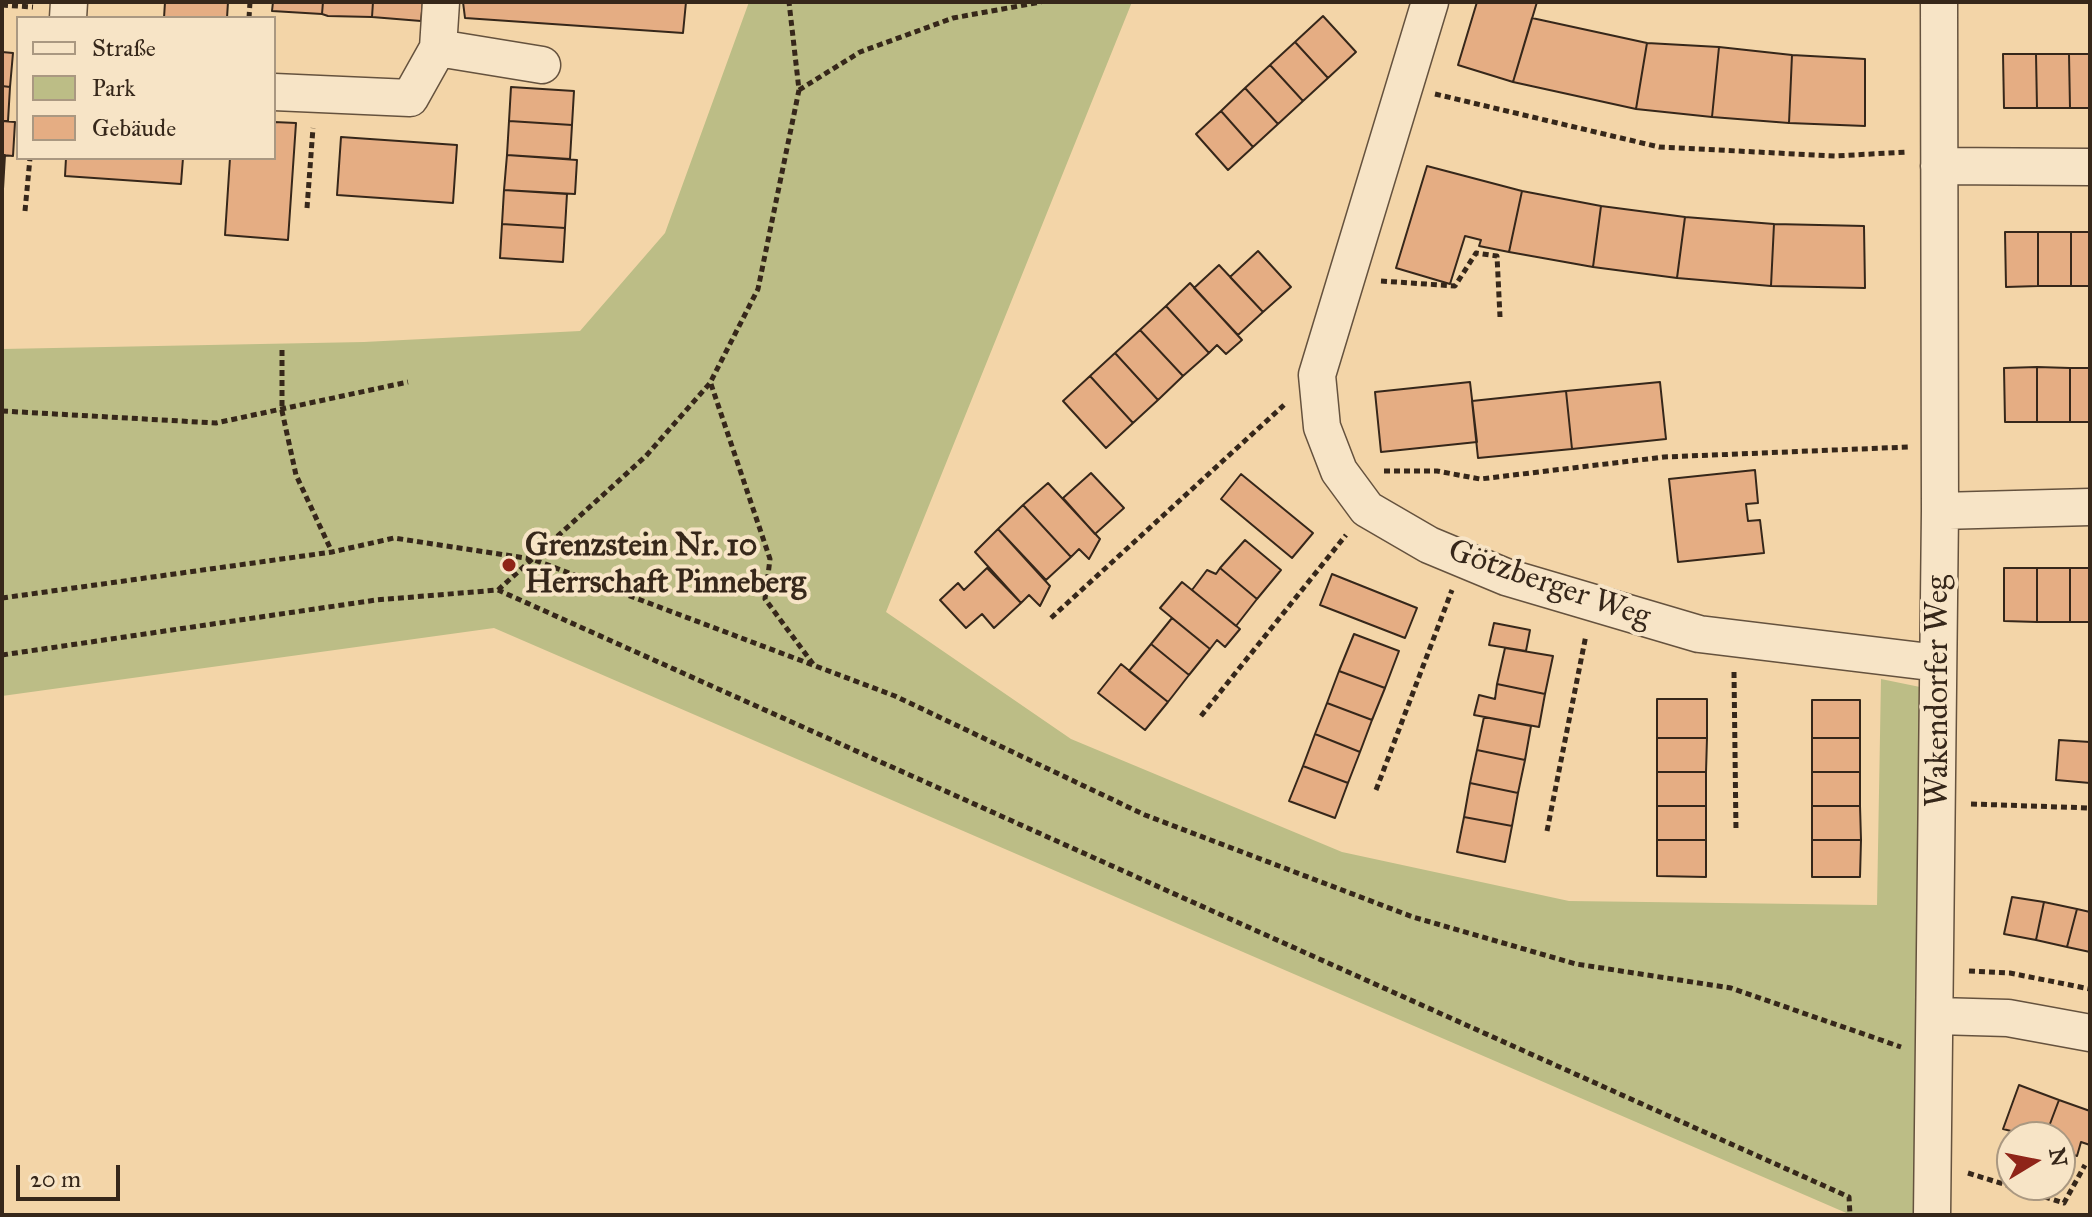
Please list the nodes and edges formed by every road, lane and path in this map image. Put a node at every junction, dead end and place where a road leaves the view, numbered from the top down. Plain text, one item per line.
1 (441, 2) edge
2 (789, 2) edge
3 (1041, 2) edge
4 (1430, 2) edge
5 (1939, 2) edge
6 (2, 5) edge
7 (59, 9) edge
8 (438, 48) junction
9 (542, 65) dead end
10 (1403, 87) junction
11 (799, 90) junction
12 (276, 92) edge
13 (316, 95) junction
14 (1939, 158) junction
15 (30, 160) edge
16 (2090, 167) edge
17 (307, 208) dead end
18 (25, 211) dead end
19 (1345, 278) junction
20 (1500, 317) dead end
21 (282, 350) dead end
22 (1317, 375) junction
23 (408, 382) dead end
24 (710, 383) junction
25 (2, 411) edge
26 (282, 411) junction
27 (1940, 446) junction
28 (1339, 471) junction
29 (2090, 507) edge
30 (1367, 509) junction
31 (1940, 511) junction
32 (332, 552) junction
33 (532, 559) junction
34 (1464, 559) junction
35 (498, 590) junction
36 (2, 598) edge
37 (1592, 603) junction
38 (1051, 618) dead end
39 (1734, 639) junction
40 (2, 655) edge
41 (1938, 663) junction
42 (814, 665) junction
43 (1201, 716) dead end
44 (1376, 790) dead end
45 (1938, 804) junction
46 (2090, 808) edge
47 (1547, 831) dead end
48 (1736, 831) dead end
49 (1937, 969) junction
50 (2090, 989) edge
51 (1937, 1016) junction
52 (2090, 1033) edge
53 (1936, 1059) junction
54 (1933, 1162) junction
55 (2085, 1165) dead end
56 (1850, 1215) edge
57 (1932, 1215) edge

1 - 8 street
2 - 11 path
3 - 11 path
4 - 10 street, Götzberger Weg
5 - 14 street, Wakendorfer Weg
6 - 7 path
8 - 9 street
8 - 13 street
10 - 14 path
10 - 19 street, Götzberger Weg
11 - 24 path
12 - 13 street
13 - 17 path
14 - 16 street
14 - 27 street, Wakendorfer Weg
15 - 18 path
19 - 20 path
19 - 22 street, Götzberger Weg
21 - 26 path
22 - 28 street, Götzberger Weg
22 - 38 path
23 - 26 path
24 - 33 path
24 - 42 path
25 - 26 path
26 - 32 path
27 - 28 path
27 - 31 street, Wakendorfer Weg
28 - 30 street, Götzberger Weg
29 - 31 street
30 - 34 street, Götzberger Weg
30 - 43 path
31 - 41 street, Wakendorfer Weg
32 - 33 path
32 - 36 path
33 - 35 path
33 - 42 path
34 - 37 street, Götzberger Weg
34 - 44 path
35 - 40 path
35 - 56 path
37 - 39 street, Götzberger Weg
37 - 47 path
39 - 41 street, Götzberger Weg
39 - 48 path
41 - 45 street, Wakendorfer Weg
42 - 53 path
45 - 46 path
45 - 49 street, Wakendorfer Weg
49 - 50 path
49 - 51 street, Wakendorfer Weg
51 - 52 street
51 - 53 street, Wakendorfer Weg
53 - 54 street, Wakendorfer Weg
54 - 55 path
54 - 57 street, Wakendorfer Weg

